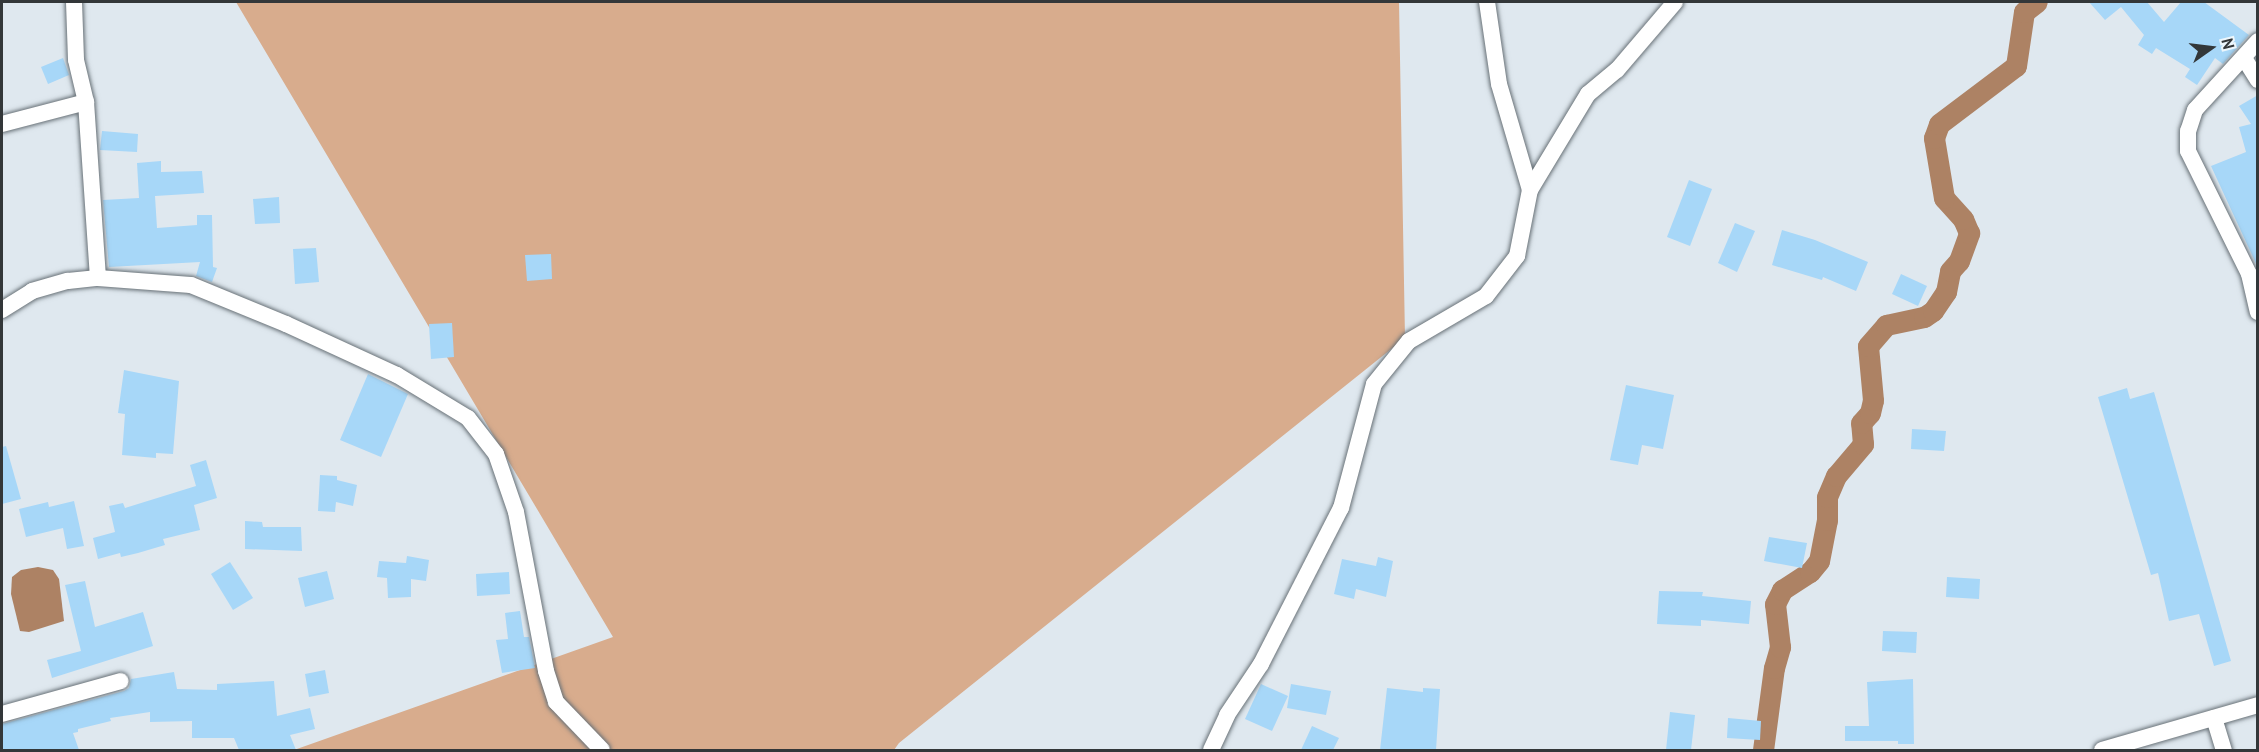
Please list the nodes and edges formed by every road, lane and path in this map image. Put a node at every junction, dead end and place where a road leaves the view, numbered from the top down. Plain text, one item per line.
1 (74, 2) edge
2 (1487, 2) edge
3 (1675, 2) edge
4 (2258, 41) edge
5 (2244, 58) junction
6 (2258, 80) edge
7 (86, 102) junction
8 (2, 124) edge
9 (1530, 190) junction
10 (98, 278) junction
11 (2, 310) edge
12 (2258, 312) edge
13 (121, 681) dead end
14 (2258, 705) edge
15 (2, 714) edge
16 (2214, 718) junction
17 (602, 750) edge
18 (1211, 750) edge
19 (2102, 750) edge
20 (2224, 750) edge

1 - 7 street
2 - 9 street
3 - 9 street
4 - 5 street
5 - 6 street
5 - 12 street
7 - 8 street
7 - 10 street
9 - 18 street
10 - 11 street
10 - 17 street
13 - 15 street
14 - 16 street
16 - 19 street
16 - 20 street

